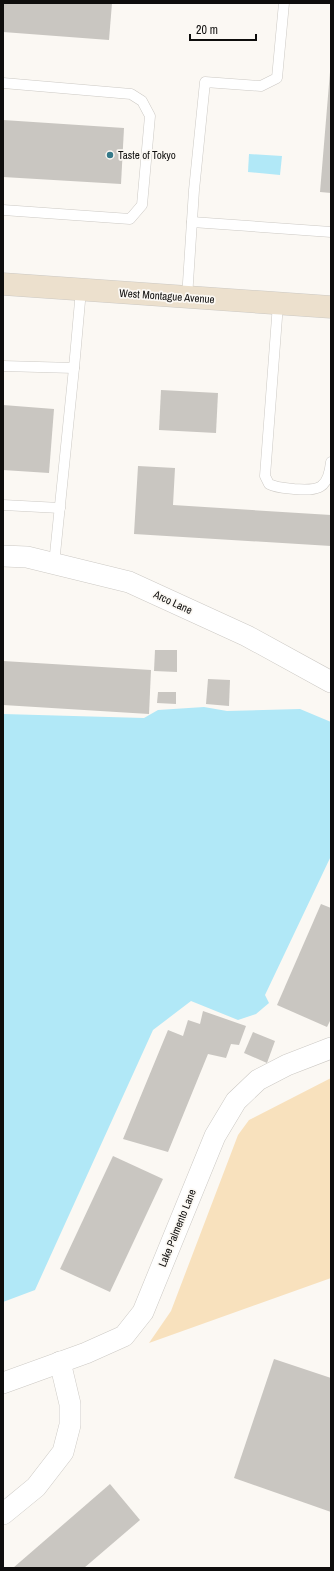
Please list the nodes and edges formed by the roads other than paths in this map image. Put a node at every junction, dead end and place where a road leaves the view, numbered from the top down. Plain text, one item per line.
1 (284, 3) edge
2 (3, 84) edge
3 (3, 210) edge
4 (192, 222) junction
5 (331, 232) edge
6 (3, 284) edge
7 (81, 290) junction
8 (187, 298) junction
9 (278, 304) junction
10 (331, 307) edge
11 (3, 366) edge
12 (74, 368) junction
13 (331, 462) edge
14 (3, 505) edge
15 (60, 508) junction
16 (3, 556) edge
17 (54, 564) junction
18 (331, 682) edge
19 (331, 1048) edge
20 (60, 1362) junction
21 (3, 1383) edge
22 (3, 1514) edge

1 - 4 lane
2 - 3 lane
4 - 5 lane
4 - 8 lane
6 - 7 main road, West Montague Avenue
7 - 8 main road, West Montague Avenue
7 - 12 lane
8 - 9 main road, West Montague Avenue
9 - 10 main road, West Montague Avenue
9 - 13 lane
11 - 12 lane
12 - 15 lane
14 - 15 lane
15 - 17 lane
16 - 17 street, Arco Lane
17 - 18 street, Arco Lane
19 - 20 street, Lake Palmento Lane
20 - 21 street, Lake Palmento Lane
20 - 22 street

